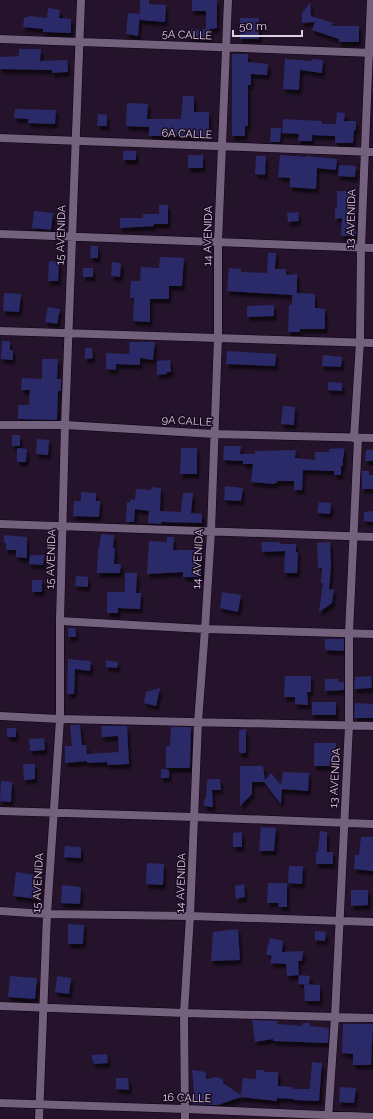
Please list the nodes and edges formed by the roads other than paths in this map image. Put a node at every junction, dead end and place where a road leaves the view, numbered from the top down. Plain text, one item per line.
1 (81, 0) edge
2 (228, 0) edge
3 (371, 0) edge
4 (0, 39) edge
5 (80, 42) junction
6 (226, 48) junction
7 (371, 53) edge
8 (0, 138) edge
9 (76, 141) junction
10 (222, 146) junction
11 (369, 152) edge
12 (0, 234) edge
13 (72, 237) junction
14 (218, 242) junction
15 (361, 248) junction
16 (373, 248) edge
17 (0, 331) edge
18 (69, 333) junction
19 (218, 337) junction
20 (360, 342) junction
21 (373, 342) edge
22 (0, 425) edge
23 (66, 425) junction
24 (214, 434) junction
25 (356, 438) junction
26 (373, 438) edge
27 (0, 524) edge
28 (62, 526) junction
29 (211, 532) junction
30 (353, 537) junction
31 (373, 537) edge
32 (60, 621) junction
33 (205, 630) junction
34 (349, 633) junction
35 (373, 634) edge
36 (0, 716) edge
37 (60, 719) junction
38 (198, 722) junction
39 (349, 725) junction
40 (373, 726) edge
41 (0, 811) edge
42 (53, 813) junction
43 (194, 817) junction
44 (344, 823) junction
45 (373, 824) edge
46 (0, 911) edge
47 (47, 914) junction
48 (190, 916) junction
49 (339, 922) junction
50 (373, 922) edge
51 (0, 1006) edge
52 (44, 1008) junction
53 (184, 1013) junction
54 (335, 1017) junction
55 (373, 1018) edge
56 (0, 1103) edge
57 (40, 1104) junction
58 (185, 1109) junction
59 (328, 1117) edge
60 (373, 1117) edge
61 (39, 1119) edge
62 (185, 1119) edge

1 - 5 street, 15 AVENIDA
2 - 6 street, 14 AVENIDA
3 - 7 street, 13 AVENIDA
4 - 5 street, 5A CALLE
5 - 6 street, 5A CALLE
5 - 9 street, 15 AVENIDA
6 - 7 street, 5A CALLE
6 - 10 street, 14 AVENIDA
7 - 11 street, 13 AVENIDA
8 - 9 street, 6A CALLE
9 - 10 street, 6A CALLE
9 - 13 street, 15 AVENIDA
10 - 11 street, 6A CALLE
10 - 14 street, 14 AVENIDA
11 - 15 street, 13 AVENIDA
12 - 13 street
13 - 14 street
13 - 18 street, 15 AVENIDA
14 - 15 street
14 - 19 street, 14 AVENIDA
15 - 16 street
15 - 20 street, 13 AVENIDA
17 - 18 street
18 - 19 street
18 - 23 street, 15 AVENIDA
19 - 20 street
19 - 24 street, 14 AVENIDA
20 - 21 street
20 - 25 street, 13 AVENIDA
22 - 23 street, 9A CALLE
23 - 24 street, 9A CALLE
23 - 28 street, 15 AVENIDA
24 - 25 street, 9A CALLE
24 - 29 street, 14 AVENIDA
25 - 26 street, 9A CALLE
25 - 30 street, 13 AVENIDA
27 - 28 street
28 - 29 street
28 - 32 street, 15 AVENIDA
29 - 30 street
29 - 33 street, 14 AVENIDA
30 - 31 street
30 - 34 street, 13 AVENIDA
32 - 33 street
32 - 37 street, 15 AVENIDA
33 - 34 street
33 - 38 street, 14 AVENIDA
34 - 35 street
34 - 39 street, 13 AVENIDA
36 - 37 street
37 - 38 street
37 - 42 street, 15 AVENIDA
38 - 39 street
38 - 43 street, 14 AVENIDA
39 - 40 street
39 - 44 street, 13 AVENIDA
41 - 42 street
42 - 43 street
42 - 47 street, 15 AVENIDA
43 - 44 street
43 - 48 street, 14 AVENIDA
44 - 45 street
44 - 49 street, 13 AVENIDA
46 - 47 street
47 - 48 street
47 - 52 street, 15 AVENIDA
48 - 49 street
48 - 53 street, 14 AVENIDA
49 - 50 street
49 - 54 street, 13 AVENIDA
51 - 52 street
52 - 53 street
52 - 57 street, 15 AVENIDA
53 - 54 street
53 - 58 street, 14 AVENIDA
54 - 55 street
54 - 59 street, 13 AVENIDA
56 - 57 street, 16 CALLE
57 - 58 street, 16 CALLE
57 - 61 street, 15 AVENIDA
58 - 59 street, 16 CALLE
58 - 62 street, 14 AVENIDA
59 - 60 street, 16 CALLE

